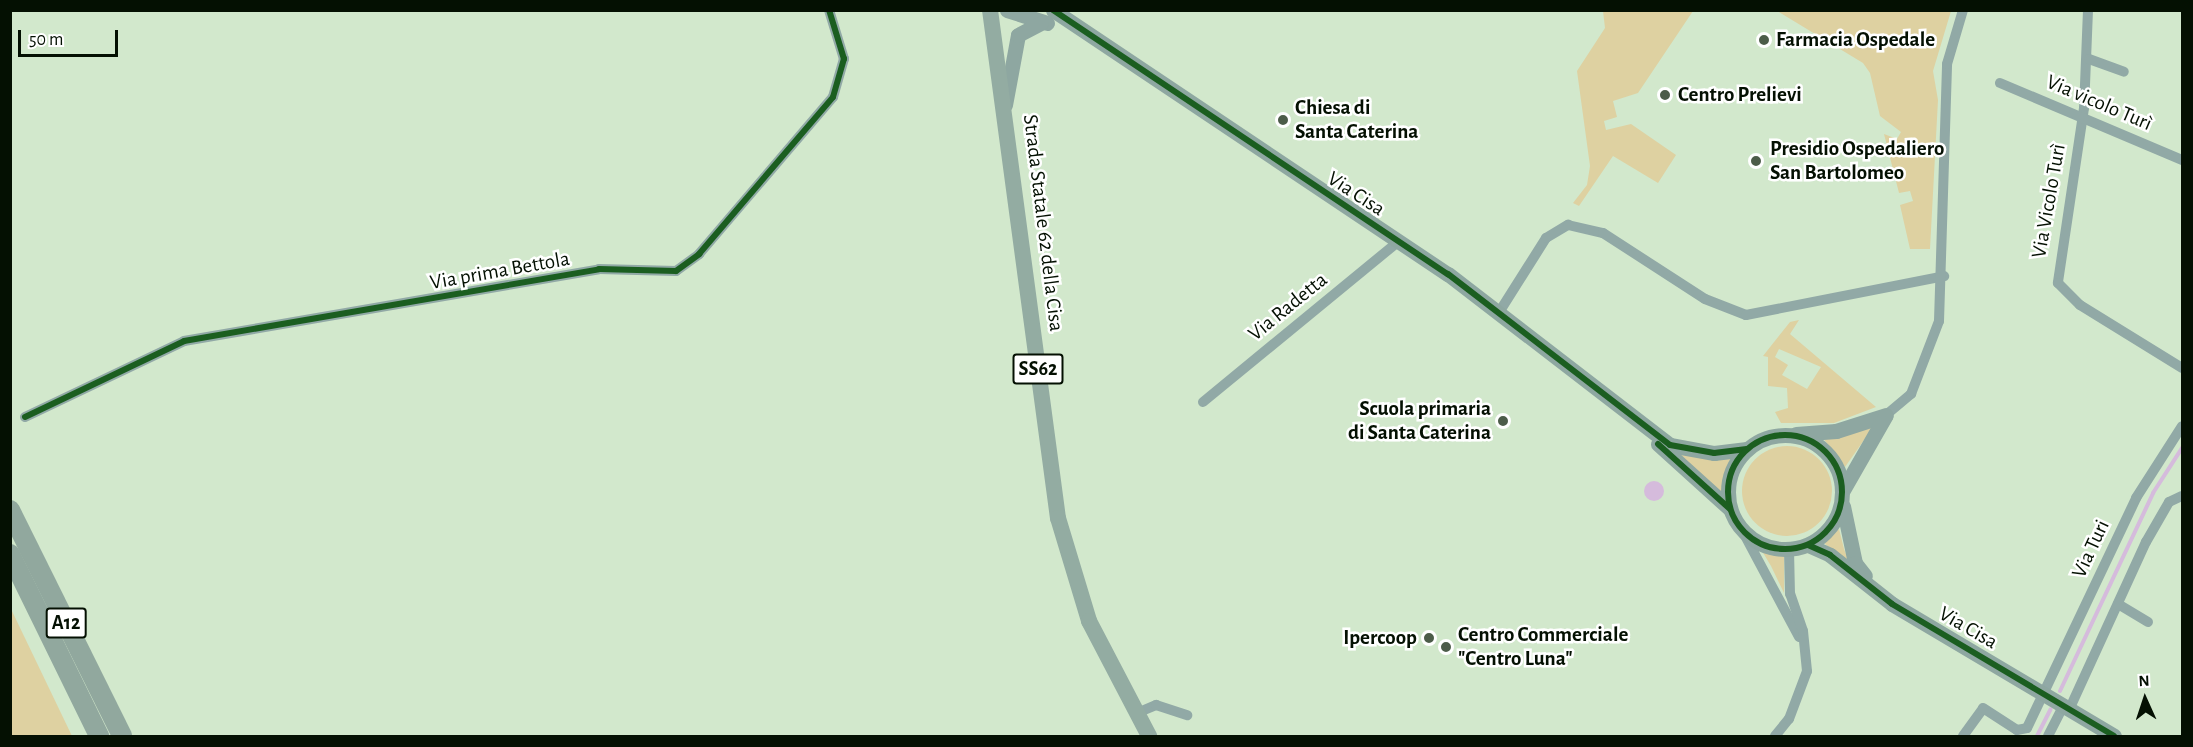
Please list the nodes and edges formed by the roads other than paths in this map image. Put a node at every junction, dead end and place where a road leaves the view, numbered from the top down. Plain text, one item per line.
1 (829, 10) edge
2 (990, 10) edge
3 (1007, 10) edge
4 (1053, 10) edge
5 (1963, 10) edge
6 (2088, 10) edge
7 (1041, 22) junction
8 (1067, 23) junction
9 (2089, 59) junction
10 (2124, 72) dead end
11 (2000, 83) dead end
12 (1005, 105) junction
13 (2082, 116) junction
14 (2182, 159) edge
15 (1398, 242) junction
16 (1944, 276) junction
17 (1498, 314) junction
18 (2182, 368) edge
19 (1203, 402) dead end
20 (1886, 415) junction
21 (25, 417) dead end
22 (1631, 420) junction
23 (2182, 426) edge
24 (1785, 435) junction
25 (1747, 449) junction
26 (1843, 494) junction
27 (2182, 496) edge
28 (1730, 509) junction
29 (10, 510) edge
30 (1743, 532) junction
31 (1808, 545) junction
32 (1789, 550) junction
33 (10, 554) edge
34 (1892, 604) junction
35 (2118, 604) junction
36 (2148, 622) dead end
37 (1805, 651) junction
38 (2043, 693) junction
39 (2066, 708) junction
40 (1137, 713) junction
41 (1187, 715) dead end
42 (99, 736) edge
43 (122, 736) edge
44 (1149, 736) edge
45 (1156, 736) edge
46 (1775, 736) edge
47 (1963, 736) edge
48 (2048, 736) edge
49 (2114, 736) edge

1 - 21 street, Via prima Bettola
2 - 12 main road, Strada Statale 62 della Cisa / SS62
3 - 7 street
4 - 8 street, Via Cisa
5 - 16 street
6 - 9 street, Via Vicolo Turì
7 - 8 street
7 - 12 street
8 - 15 street, Via Cisa
9 - 10 street
9 - 13 street, Via Vicolo Turì
11 - 13 street, Via vicolo Turì
12 - 40 main road, Strada Statale 62 della Cisa / SS62
13 - 14 street, Via vicolo Turì
13 - 18 street, Via Vicolo Turì
15 - 17 street, Via Cisa
15 - 19 street, Via Radetta
16 - 17 street
16 - 20 street
17 - 22 street, Via Cisa
20 - 24 street
20 - 26 street
22 - 25 street, Via Cisa
22 - 28 street, Via Cisa
23 - 38 street, Via Turi
24 - 25 street
24 - 26 street
25 - 28 street
26 - 31 street
26 - 34 street, Via Cisa
27 - 35 street
28 - 30 street
29 - 43 highway, A12
30 - 32 street
30 - 37 street
31 - 32 street
31 - 34 street, Via Cisa
32 - 37 street
33 - 42 highway, A12
34 - 38 street, Via Cisa
35 - 36 street
35 - 39 street
37 - 46 street
38 - 39 street, Via Cisa
38 - 47 street, Via Turi
39 - 48 street
39 - 49 street, Via Cisa
40 - 41 street
40 - 44 main road, Strada Statale 62 della Cisa / SS62
40 - 45 main road, Strada Statale 62 della Cisa / SS62

